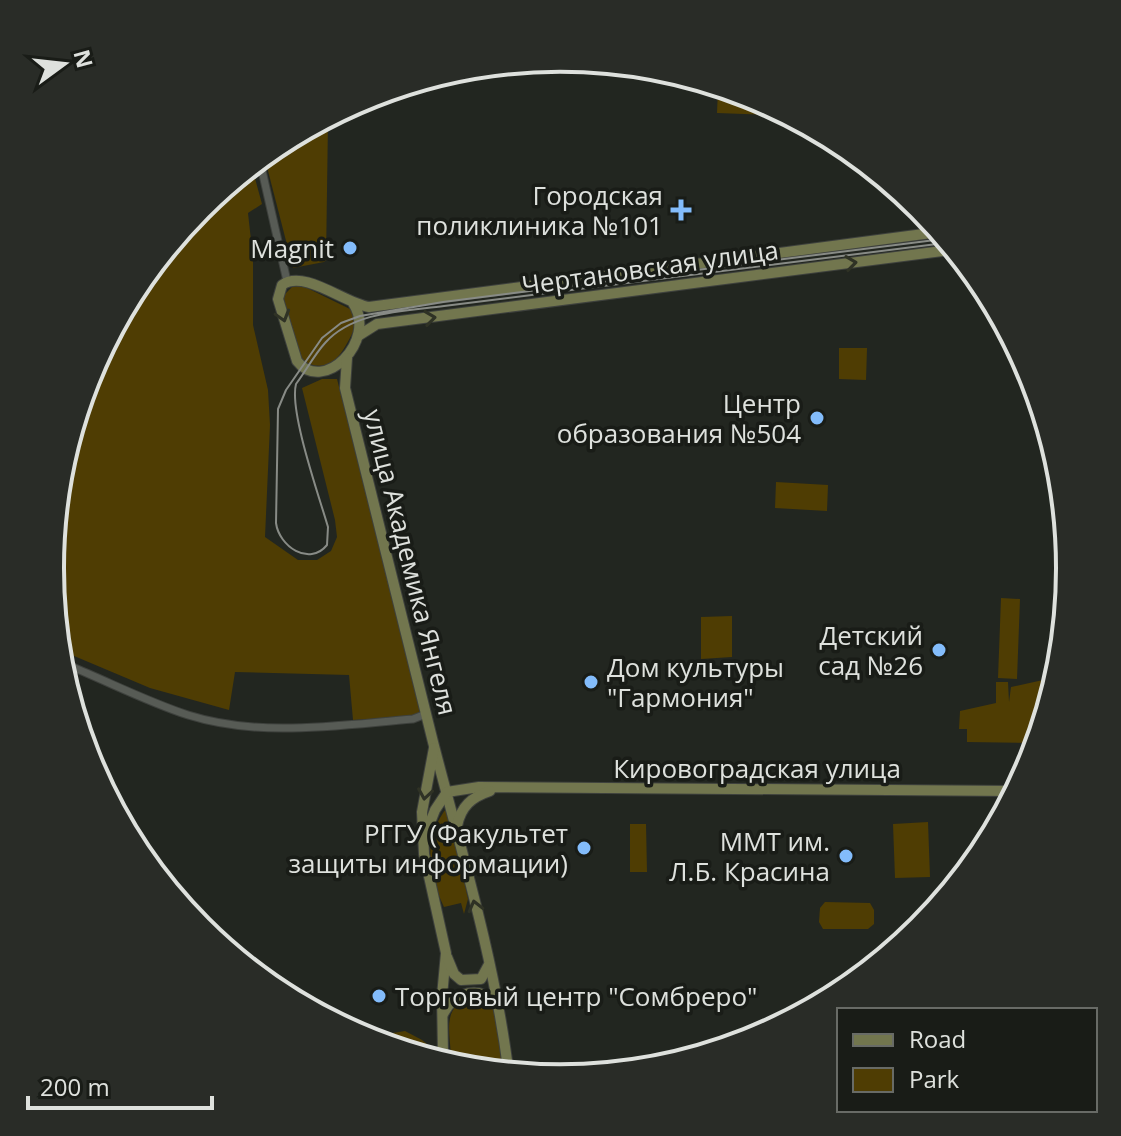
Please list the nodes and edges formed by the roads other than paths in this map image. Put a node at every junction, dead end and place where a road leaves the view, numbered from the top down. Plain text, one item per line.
1 (262, 171) edge
2 (927, 234) edge
3 (942, 251) edge
4 (718, 261) junction
5 (717, 280) junction
6 (287, 281) junction
7 (353, 303) junction
8 (358, 336) junction
9 (348, 356) junction
10 (314, 371) junction
11 (345, 388) junction
12 (75, 668) edge
13 (426, 714) junction
14 (434, 746) junction
15 (500, 789) junction
16 (1004, 791) edge
17 (447, 792) junction
18 (457, 827) junction
19 (423, 842) junction
20 (446, 953) junction
21 (488, 964) junction
22 (498, 1007) junction
23 (442, 1017) junction
24 (443, 1050) edge
25 (507, 1061) edge

1 - 6 street
2 - 4 main road, Чертановская улица
5 -> 3 main road, Чертановская улица
4 - 5 main road
4 - 7 main road, Чертановская улица
8 -> 5 main road, Чертановская улица
6 - 7 main road, Чертановская улица
6 -> 10 main road
7 - 8 main road
8 - 9 main road
9 - 10 main road
9 - 11 main road, улица Академика Янгеля
10 - 11 main road
11 - 13 main road, улица Академика Янгеля
12 - 13 street
13 - 14 main road, улица Академика Янгеля
14 - 17 main road, улица Академика Янгеля
14 -> 19 main road, улица Академика Янгеля
15 - 16 main road, Кировоградская улица
15 - 17 main road, Кировоградская улица
15 - 18 main road, Кировоградская улица
17 - 18 main road, улица Академика Янгеля
17 - 19 main road
21 -> 18 main road, улица Академика Янгеля
19 - 20 main road, улица Академика Янгеля
20 - 21 main road
20 - 23 main road, улица Академика Янгеля
21 - 22 main road, улица Академика Янгеля
22 - 23 main road
22 - 25 main road, улица Академика Янгеля
23 - 24 main road, улица Академика Янгеля

